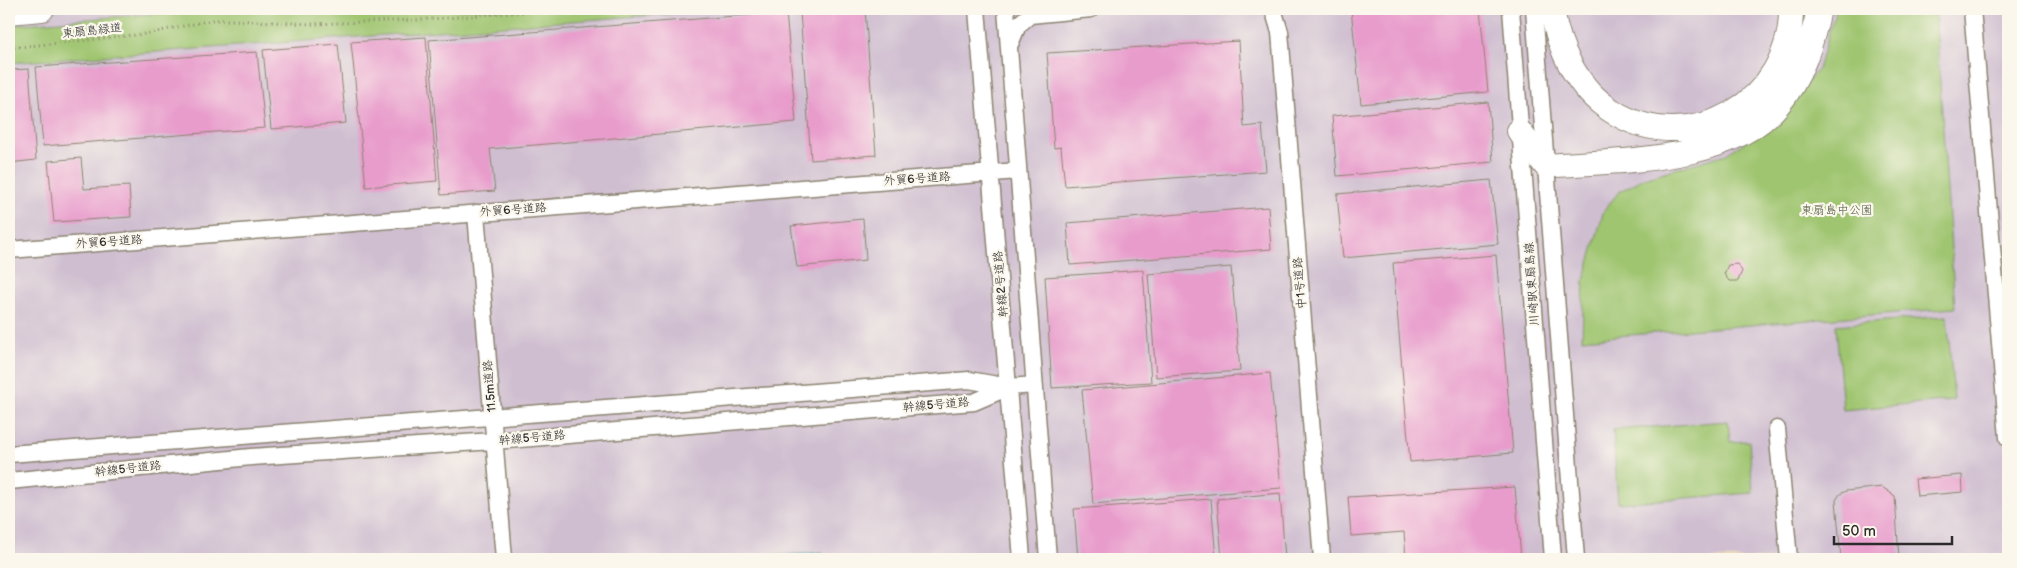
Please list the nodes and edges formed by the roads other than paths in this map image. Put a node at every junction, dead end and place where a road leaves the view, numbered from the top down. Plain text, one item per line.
1 (42, 9) edge
2 (977, 9) edge
3 (1006, 9) edge
4 (1091, 9) edge
5 (1273, 9) edge
6 (1511, 9) edge
7 (1534, 9) edge
8 (1552, 9) edge
9 (1790, 9) edge
10 (1819, 9) edge
11 (1972, 9) edge
12 (9, 12) edge
13 (1009, 45) junction
14 (1519, 131) junction
15 (1546, 166) junction
16 (1018, 171) junction
17 (992, 173) junction
18 (476, 213) junction
19 (9, 250) edge
20 (2003, 313) edge
21 (1034, 385) junction
22 (1009, 387) junction
23 (493, 416) junction
24 (1777, 429) dead end
25 (2008, 438) edge
26 (494, 441) junction
27 (9, 454) edge
28 (9, 481) edge
29 (504, 559) edge
30 (1022, 559) edge
31 (1048, 559) edge
32 (1322, 559) edge
33 (1553, 559) edge
34 (1576, 559) edge
35 (1789, 559) edge

1 - 12 highway
2 - 17 street, 幹線2号道路
3 - 13 street, 幹線2号道路
4 - 13 street
5 - 32 street, 中1号道路
6 - 14 street, 川崎駅東扇島線
7 - 15 street, 川崎駅東扇島線
8 - 9 highway
10 - 15 highway
11 - 20 street
13 - 16 street, 幹線2号道路
14 - 15 highway
14 - 33 street, 川崎駅東扇島線
15 - 34 street, 川崎駅東扇島線
16 - 17 street, 外貿6号道路
16 - 21 street, 幹線2号道路
17 - 18 street, 外貿6号道路
17 - 22 street, 幹線2号道路
18 - 19 street, 外貿6号道路
18 - 23 street, 11.5m道路
20 - 25 street
21 - 22 street
21 - 31 street, 幹線2号道路
22 - 23 street, 幹線5号道路
22 - 26 street, 幹線5号道路
22 - 30 street, 幹線2号道路
23 - 26 street, 11.5m道路
23 - 27 street, 幹線5号道路
24 - 35 street
26 - 28 street, 幹線5号道路
26 - 29 street, 11.5m道路

